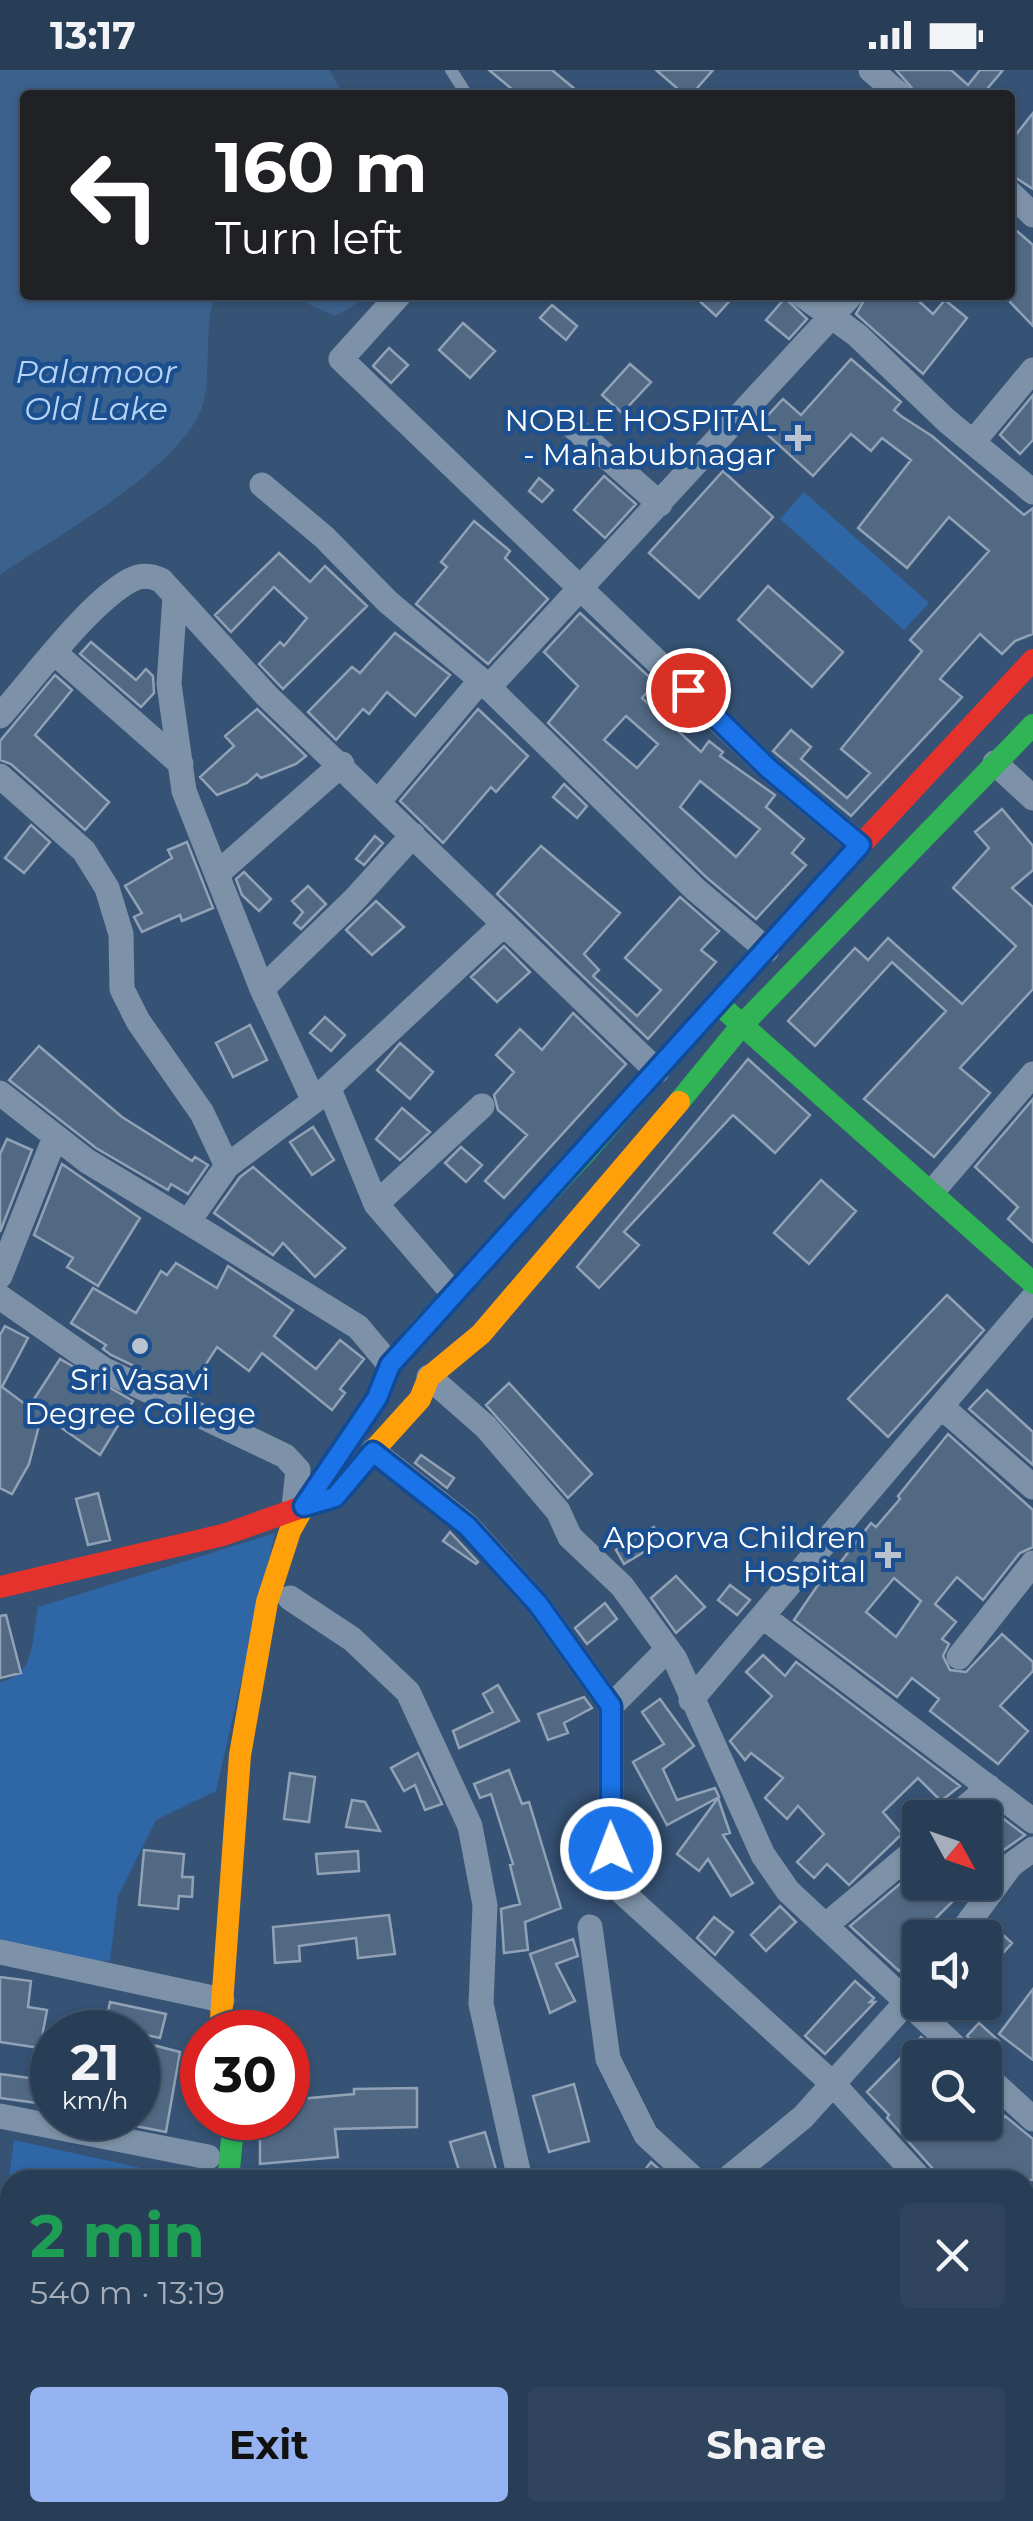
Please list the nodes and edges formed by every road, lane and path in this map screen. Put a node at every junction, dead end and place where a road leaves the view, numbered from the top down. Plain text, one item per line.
1 (870, 70) edge
2 (892, 90) edge
3 (395, 300) edge
4 (809, 300) edge
5 (847, 300) edge
6 (833, 316) junction
7 (1033, 370) edge
8 (572, 425) dead end
9 (973, 442) junction
10 (262, 485) dead end
11 (1033, 492) edge
12 (660, 504) junction
13 (582, 588) junction
14 (175, 596) junction
15 (56, 654) junction
16 (1033, 660) edge
17 (485, 684) junction
18 (0, 716) edge
19 (1033, 725) edge
20 (995, 763) junction
21 (180, 764) junction
22 (342, 764) junction
23 (0, 776) edge
24 (1033, 798) edge
25 (380, 801) junction
26 (413, 835) junction
27 (860, 845) junction
28 (217, 874) junction
29 (504, 924) junction
30 (767, 950) junction
31 (262, 989) junction
32 (715, 1001) junction
33 (742, 1025) junction
34 (657, 1071) junction
35 (1033, 1074) edge
36 (0, 1093) edge
37 (321, 1095) junction
38 (482, 1106) dead end
39 (55, 1137) junction
40 (227, 1166) junction
41 (933, 1191) junction
42 (376, 1204) junction
43 (188, 1222) junction
44 (0, 1276) edge
45 (1033, 1283) edge
46 (452, 1292) junction
47 (0, 1297) edge
48 (1033, 1298) edge
49 (390, 1365) junction
50 (428, 1378) junction
51 (943, 1408) junction
52 (373, 1452) junction
53 (1033, 1487) edge
54 (335, 1497) junction
55 (299, 1506) junction
56 (1033, 1563) edge
57 (0, 1587) edge
58 (290, 1598) junction
59 (765, 1618) junction
60 (668, 1649) junction
61 (959, 1657) dead end
62 (692, 1700) junction
63 (611, 1706) junction
64 (989, 1787) junction
65 (974, 1800) edge
66 (1033, 1821) edge
67 (1033, 1849) edge
68 (902, 1861) edge
69 (971, 1920) edge
70 (826, 1926) junction
71 (590, 1927) dead end
72 (0, 1952) edge
73 (902, 1985) edge
74 (222, 2000) junction
75 (902, 2006) edge
76 (221, 2010) edge
77 (243, 2010) edge
78 (935, 2020) edge
79 (951, 2040) edge
80 (1033, 2082) edge
81 (833, 2084) junction
82 (1002, 2091) edge
83 (1024, 2111) edge
84 (0, 2116) edge
85 (210, 2140) edge
86 (232, 2140) edge
87 (207, 2169) edge
88 (229, 2170) edge
89 (518, 2170) edge
90 (684, 2170) edge
91 (747, 2170) edge
92 (912, 2170) edge

1 - 2 street
3 - 13 street
4 - 6 street
5 - 6 street
6 - 9 street
6 - 12 street
7 - 9 street
8 - 12 street
9 - 11 street
10 - 17 street
12 - 13 street
13 - 17 street
13 - 27 street
14 - 15 street
14 - 21 street
14 - 22 street
15 - 18 street
15 - 21 street
16 - 27 main road
17 - 25 street
17 - 30 street
19 - 20 main road
20 - 24 street
20 - 33 main road
21 - 28 street
22 - 25 street
22 - 28 street
23 - 40 street
25 - 26 street
26 - 29 street
26 - 31 street
27 - 30 main road
28 - 31 street
29 - 34 street
29 - 37 street
30 - 32 main road
31 - 37 street
32 - 33 main road
32 - 34 main road
33 - 41 main road
33 - 50 main road
34 - 46 main road
35 - 41 street
36 - 39 street
37 - 40 street
37 - 42 street
38 - 42 street
39 - 43 street
39 - 44 street
40 - 43 street
41 - 45 main road
42 - 46 street
43 - 49 street
46 - 49 main road
47 - 55 street
48 - 51 street
49 - 55 main road
50 - 52 main road
50 - 60 street
51 - 53 street
51 - 59 street
52 - 54 main road
52 - 63 street
54 - 55 main road
54 - 58 main road
55 - 57 main road
55 - 74 main road
56 - 61 street
58 - 77 main road
58 - 89 street
59 - 62 street
59 - 64 street
60 - 62 street
60 - 63 street
62 - 70 street
63 - 81 street
64 - 65 street
64 - 66 street
67 - 69 street
68 - 70 street
70 - 73 street
71 - 90 street
72 - 74 street
74 - 76 main road
75 - 81 street
78 - 79 street
80 - 83 street
81 - 91 street
81 - 92 street
82 - 83 street
84 - 87 street
85 - 87 main road
86 - 88 main road

